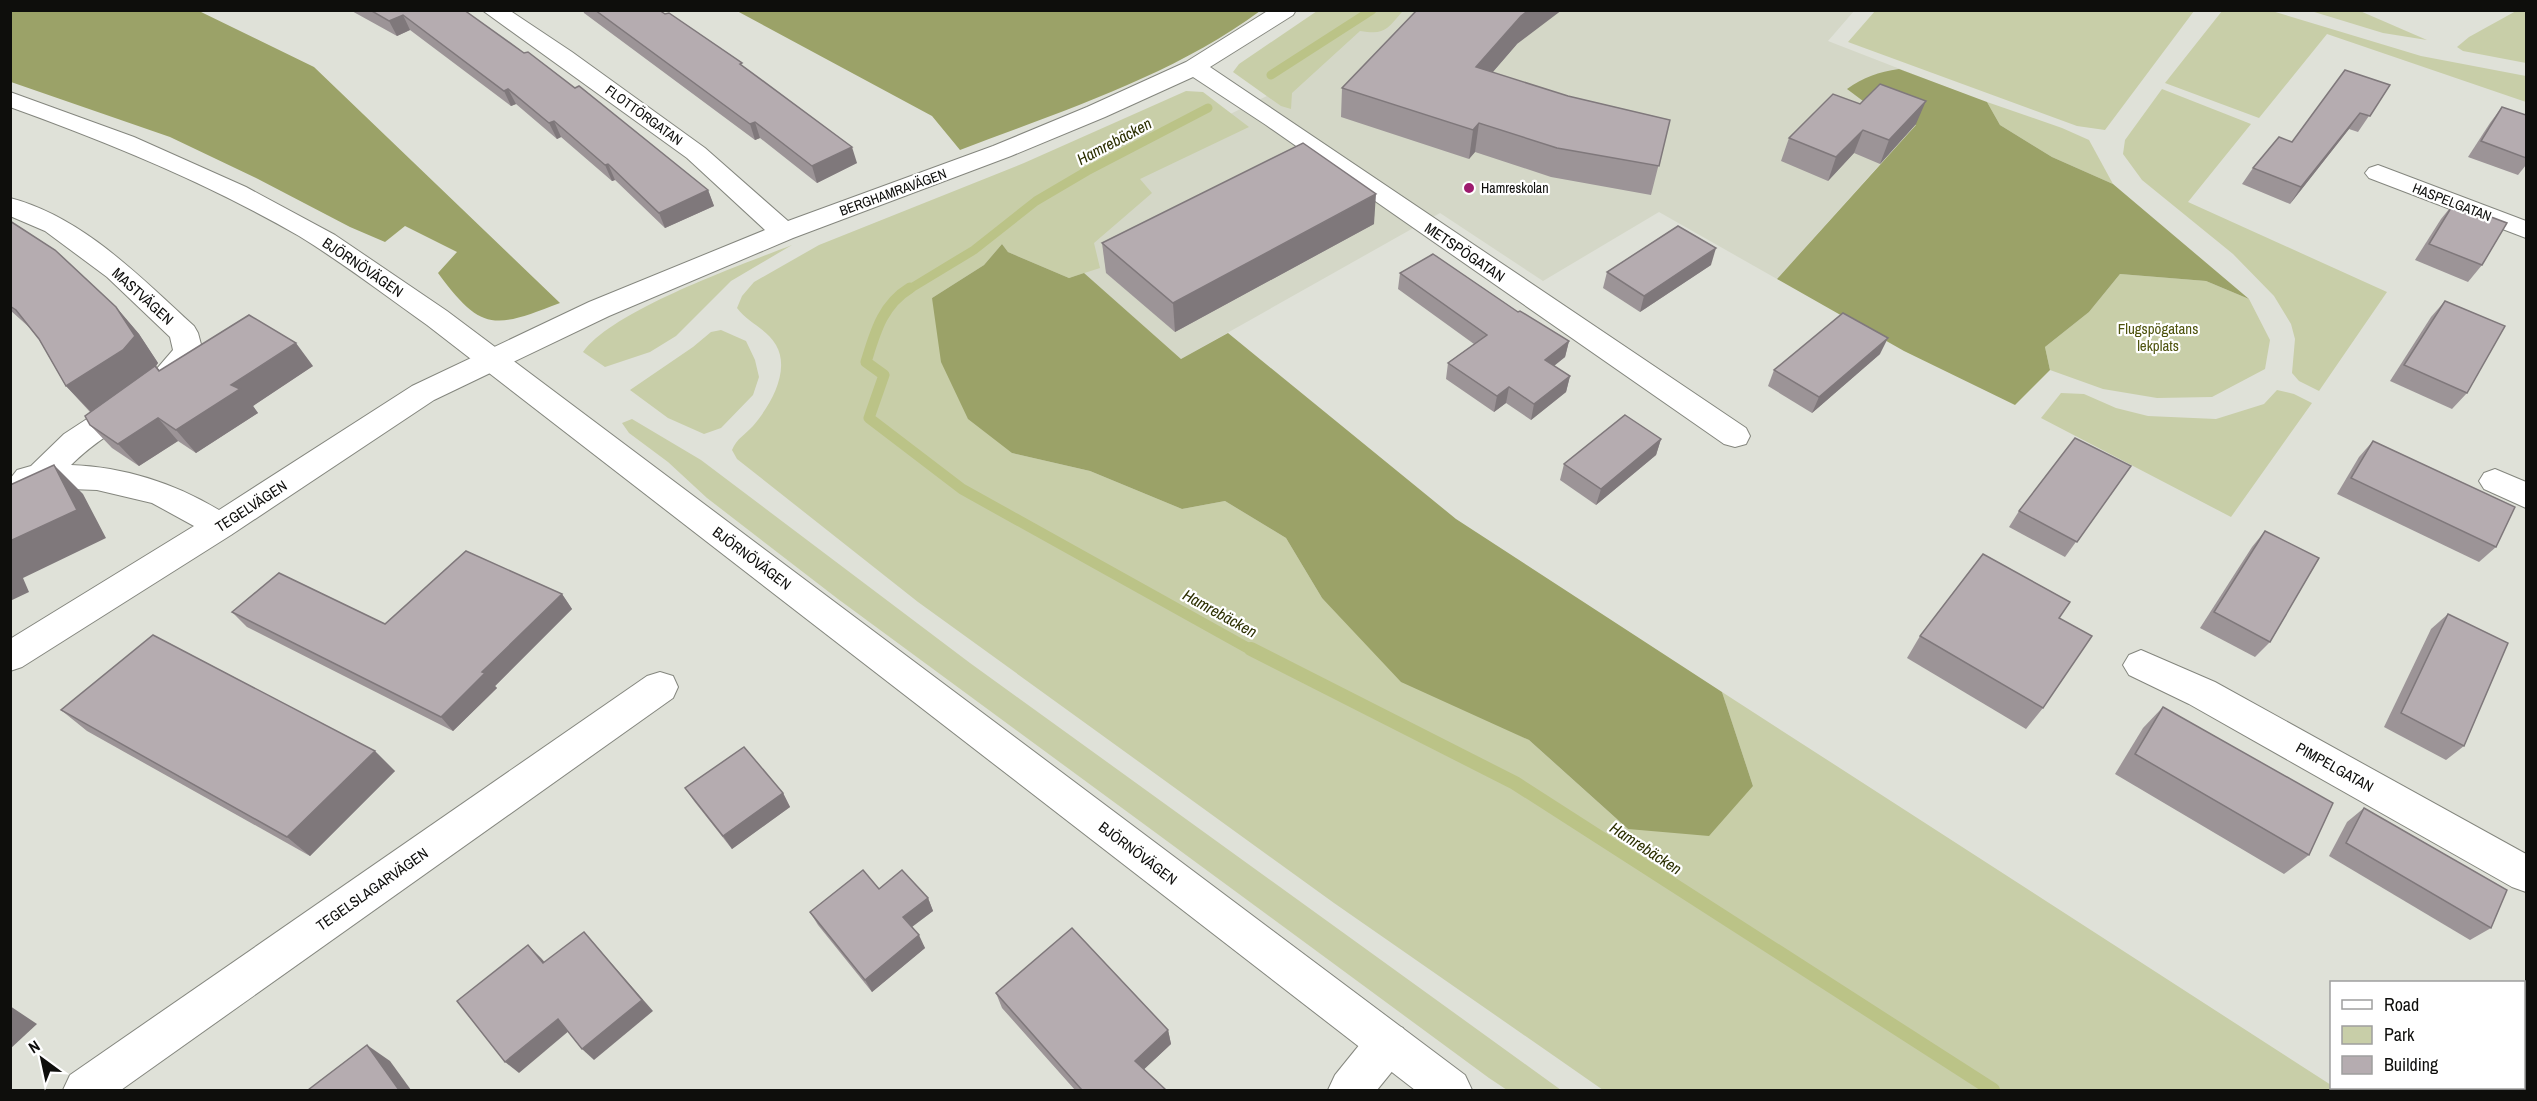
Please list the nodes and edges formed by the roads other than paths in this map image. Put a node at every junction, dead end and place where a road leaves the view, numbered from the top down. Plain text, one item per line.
1 (493, 10) edge
2 (1285, 10) edge
3 (1194, 67) junction
4 (10, 99) edge
5 (2378, 173) dead end
6 (10, 206) edge
7 (2526, 230) edge
8 (784, 232) junction
9 (494, 359) junction
10 (1735, 436) dead end
11 (25, 478) edge
12 (2495, 481) dead end
13 (10, 494) edge
14 (2526, 496) edge
15 (220, 526) junction
16 (10, 657) edge
17 (2141, 665) dead end
18 (660, 687) dead end
19 (2526, 874) edge
20 (1388, 1043) junction
21 (85, 1090) edge
22 (1350, 1090) edge
23 (1450, 1090) edge

1 - 8 street, FLOTTÖRGATAN
2 - 3 street, BERGHAMRAVÄGEN
3 - 8 street, BERGHAMRAVÄGEN
3 - 10 street, METSPÖGATAN
4 - 9 street, BJÖRNÖVÄGEN
5 - 7 street, HASPELGATAN
6 - 11 street, MASTVÄGEN
8 - 9 street, BERGHAMRAVÄGEN
9 - 15 street, TEGELVÄGEN
9 - 20 street, BJÖRNÖVÄGEN
11 - 13 street, MASTVÄGEN
11 - 15 street
12 - 14 street
15 - 16 street, TEGELVÄGEN
17 - 19 street, PIMPELGATAN
18 - 21 street, TEGELSLAGARVÄGEN
20 - 22 street
20 - 23 street, BJÖRNÖVÄGEN

